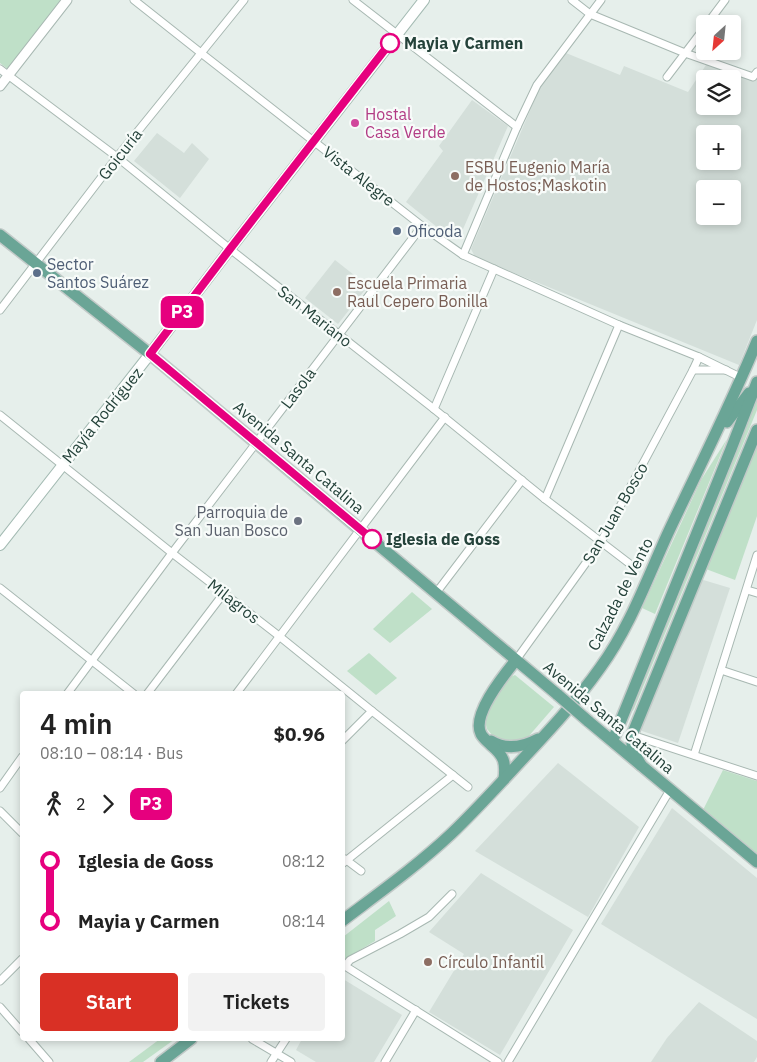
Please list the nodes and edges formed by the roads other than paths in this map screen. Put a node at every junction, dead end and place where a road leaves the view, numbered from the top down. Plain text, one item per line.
1 (67, 0) edge
2 (134, 0) edge
3 (244, 0) edge
4 (353, 0) edge
5 (424, 0) edge
6 (572, 0) edge
7 (601, 0) edge
8 (725, 0) edge
9 (590, 14) junction
10 (714, 15) edge
11 (397, 34) junction
12 (696, 39) edge
13 (685, 53) junction
14 (200, 54) junction
15 (0, 68) edge
16 (8, 75) junction
17 (755, 75) edge
18 (667, 77) dead end
19 (0, 86) edge
20 (517, 127) junction
21 (314, 141) junction
22 (117, 157) junction
23 (422, 226) junction
24 (0, 235) edge
25 (230, 249) junction
26 (463, 254) junction
27 (36, 264) junction
28 (494, 269) junction
29 (0, 310) edge
30 (619, 325) junction
31 (338, 335) junction
32 (757, 342) edge
33 (150, 354) junction
34 (699, 357) junction
35 (694, 370) junction
36 (728, 370) junction
37 (742, 378) junction
38 (757, 382) edge
39 (434, 409) junction
40 (0, 415) edge
41 (444, 417) junction
42 (757, 430) edge
43 (257, 443) junction
44 (62, 465) junction
45 (696, 473) junction
46 (522, 480) junction
47 (546, 499) junction
48 (359, 529) junction
49 (601, 542) junction
50 (0, 545) edge
51 (172, 553) junction
52 (757, 555) edge
53 (630, 564) dead end
54 (0, 588) edge
55 (747, 590) junction
56 (224, 593) junction
57 (757, 593) edge
58 (436, 594) junction
59 (279, 636) junction
60 (516, 660) junction
61 (91, 661) junction
62 (721, 670) junction
63 (757, 682) edge
64 (70, 691) edge
65 (130, 691) edge
66 (149, 691) edge
67 (238, 691) edge
68 (372, 711) junction
69 (481, 715) junction
70 (632, 735) junction
71 (544, 736) junction
72 (345, 738) edge
73 (613, 740) junction
74 (694, 755) junction
75 (20, 760) edge
76 (641, 765) junction
77 (453, 775) junction
78 (757, 776) edge
79 (504, 779) junction
80 (468, 787) dead end
81 (0, 788) edge
82 (670, 790) junction
83 (0, 811) edge
84 (20, 831) edge
85 (345, 860) edge
86 (345, 862) edge
87 (757, 862) edge
88 (361, 870) dead end
89 (452, 894) dead end
90 (345, 920) edge
91 (20, 962) edge
92 (345, 965) edge
93 (345, 967) edge
94 (0, 981) edge
95 (0, 1007) edge
96 (416, 1010) junction
97 (20, 1030) edge
98 (31, 1041) edge
99 (188, 1041) edge
100 (255, 1041) edge
101 (285, 1041) edge
102 (277, 1054) junction
103 (50, 1062) edge
104 (161, 1062) edge
105 (272, 1062) edge
106 (291, 1062) edge
107 (385, 1062) edge
108 (498, 1062) edge
109 (508, 1062) edge

1 - 16 street
2 - 14 street, Vista Alegre
3 - 14 street, Goicuría
4 - 11 street
5 - 11 main road, Mayía Rodríguez
6 - 9 street
7 - 9 street
8 - 10 street
9 - 13 street
9 - 20 street
11 - 20 street
11 - 21 main road, Mayía Rodríguez
12 - 13 street
13 - 17 street
13 - 18 street
14 - 21 street, Vista Alegre
14 - 22 street, Goicuría
15 - 16 street, San Mariano
16 - 19 street
16 - 22 street, San Mariano
20 - 26 street
21 - 23 street, Vista Alegre
21 - 25 main road, Mayía Rodríguez
22 - 25 street, San Mariano
22 - 27 street, Goicuría
23 - 26 street, Vista Alegre
23 - 31 street, Lasola
24 - 27 main road, Avenida Santa Catalina
25 - 31 street, San Mariano
25 - 33 main road, Mayía Rodríguez
26 - 28 street, Vista Alegre
27 - 29 street, Goicuría
27 - 33 main road, Avenida Santa Catalina
28 - 30 street, Vista Alegre
28 - 39 street
30 - 34 street, Vista Alegre
30 - 47 street
31 - 39 street, San Mariano
31 - 43 street, Lasola
32 - 37 main road, Calzada de Vento
33 - 43 main road, Avenida Santa Catalina
33 - 44 main road, Mayía Rodríguez
34 - 35 street, San Juan Bosco
34 - 36 street, Vista Alegre
35 - 36 street
35 - 49 street, San Juan Bosco
36 - 37 street, Vista Alegre
37 - 45 main road, Calzada de Vento
38 - 45 main road
38 - 73 main road
39 - 41 street, San Mariano
40 - 44 street, Milagros
41 - 46 street, San Mariano
41 - 48 street
42 - 70 main road
43 - 48 main road, Avenida Santa Catalina
43 - 51 street, Lasola
44 - 50 main road, Mayía Rodríguez
44 - 51 street, Milagros
45 - 71 main road, Calzada de Vento
46 - 47 street, San Mariano
46 - 58 street
47 - 49 street, San Mariano
48 - 58 main road, Avenida Santa Catalina
48 - 59 street
49 - 53 street, San Mariano
49 - 60 street, San Juan Bosco
51 - 56 street, Milagros
51 - 61 street, Lasola
52 - 55 street
54 - 61 street
55 - 57 street
55 - 62 street
56 - 59 street, Milagros
56 - 66 street
58 - 60 main road, Avenida Santa Catalina
59 - 67 street
59 - 68 street, Milagros
60 - 69 main road
60 - 73 main road, Avenida Santa Catalina, bridge
61 - 64 street, Lasola
61 - 65 street
62 - 63 street
62 - 74 street
68 - 72 street
68 - 77 street, Milagros
69 - 71 main road
69 - 79 main road
70 - 73 main road
70 - 74 street
70 - 76 main road
71 - 79 main road, Calzada de Vento
73 - 76 main road, Avenida Santa Catalina
74 - 78 street
75 - 81 street
76 - 82 main road, Avenida Santa Catalina
77 - 80 street, Milagros
77 - 85 street
79 - 90 main road, Calzada de Vento
82 - 87 main road, Avenida Santa Catalina
82 - 109 street
83 - 84 street
86 - 88 street
89 - 92 street
91 - 94 street
93 - 96 street
95 - 97 street
96 - 107 street
96 - 108 street
98 - 103 street
99 - 104 main road
100 - 102 street
101 - 102 street
102 - 105 street
102 - 106 street

